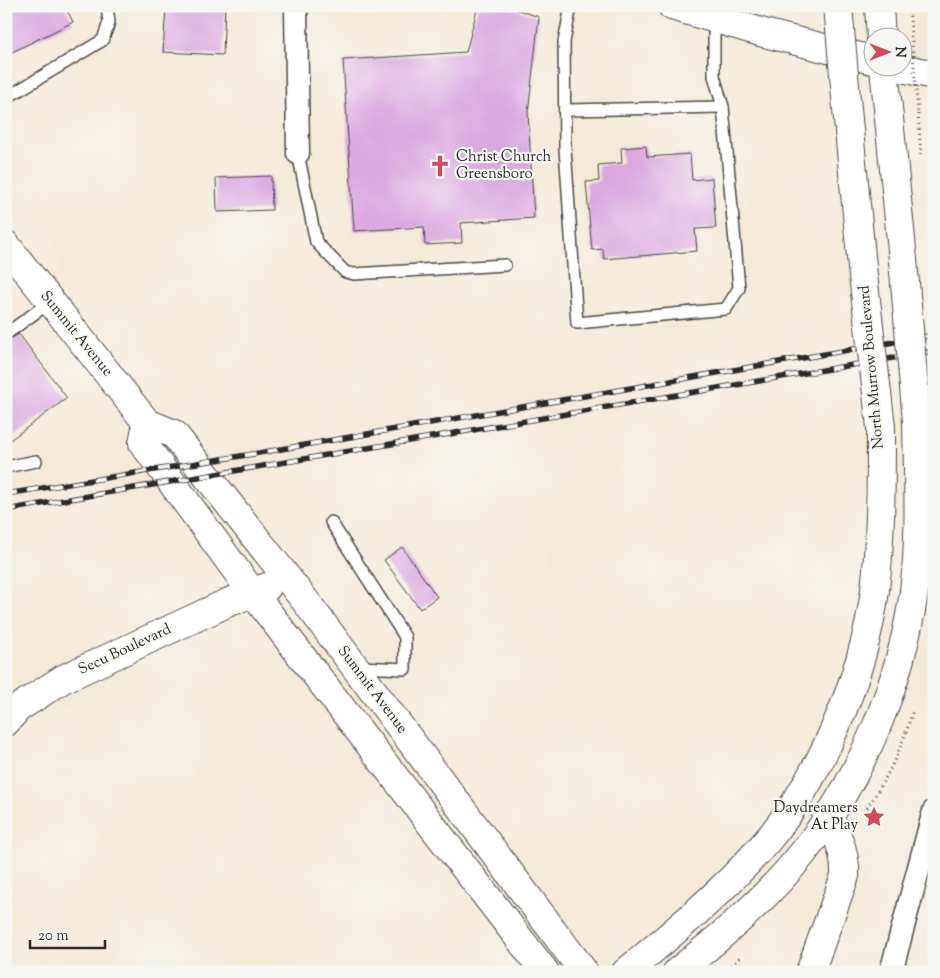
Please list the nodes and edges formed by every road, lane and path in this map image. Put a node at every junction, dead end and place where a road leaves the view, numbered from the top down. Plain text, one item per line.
1 (107, 6) edge
2 (296, 6) edge
3 (571, 6) edge
4 (672, 6) edge
5 (838, 6) edge
6 (878, 6) edge
7 (909, 6) edge
8 (714, 19) junction
9 (881, 28) edge
10 (862, 57) edge
11 (912, 70) edge
12 (934, 76) edge
13 (885, 78) edge
14 (6, 98) edge
15 (723, 107) junction
16 (565, 110) junction
17 (918, 114) dead end
18 (298, 153) joint
19 (6, 245) edge
20 (505, 265) dead end
21 (50, 302) junction
22 (6, 334) edge
23 (147, 423) junction
24 (36, 460) dead end
25 (6, 467) edge
26 (331, 522) dead end
27 (252, 592) junction
28 (353, 666) junction
29 (6, 722) edge
30 (439, 781) junction
31 (934, 811) edge
32 (829, 817) junction
33 (581, 967) edge
34 (545, 972) edge
35 (626, 972) edge
36 (677, 972) edge
37 (810, 972) edge
38 (891, 972) edge

1 - 14 lane
2 - 18 street
3 - 16 lane
4 - 8 main road
5 - 35 main road, North Murrow Boulevard, bridge
6 - 9 main road
7 - 17 path, bridge
8 - 10 main road
8 - 15 lane
11 - 12 main road
13 - 32 main road, bridge
15 - 16 lane
15 - 16 lane
18 - 20 lane
19 - 21 main road, Summit Avenue
21 - 22 lane
21 - 23 main road, Summit Avenue
23 - 27 main road
23 - 28 main road, Summit Avenue
24 - 25 lane
26 - 28 lane
27 - 29 main road, Secu Boulevard
27 - 30 main road
27 - 34 main road
28 - 30 main road, Summit Avenue
30 - 33 main road, Summit Avenue
31 - 38 street
32 - 36 main road
32 - 37 main road

